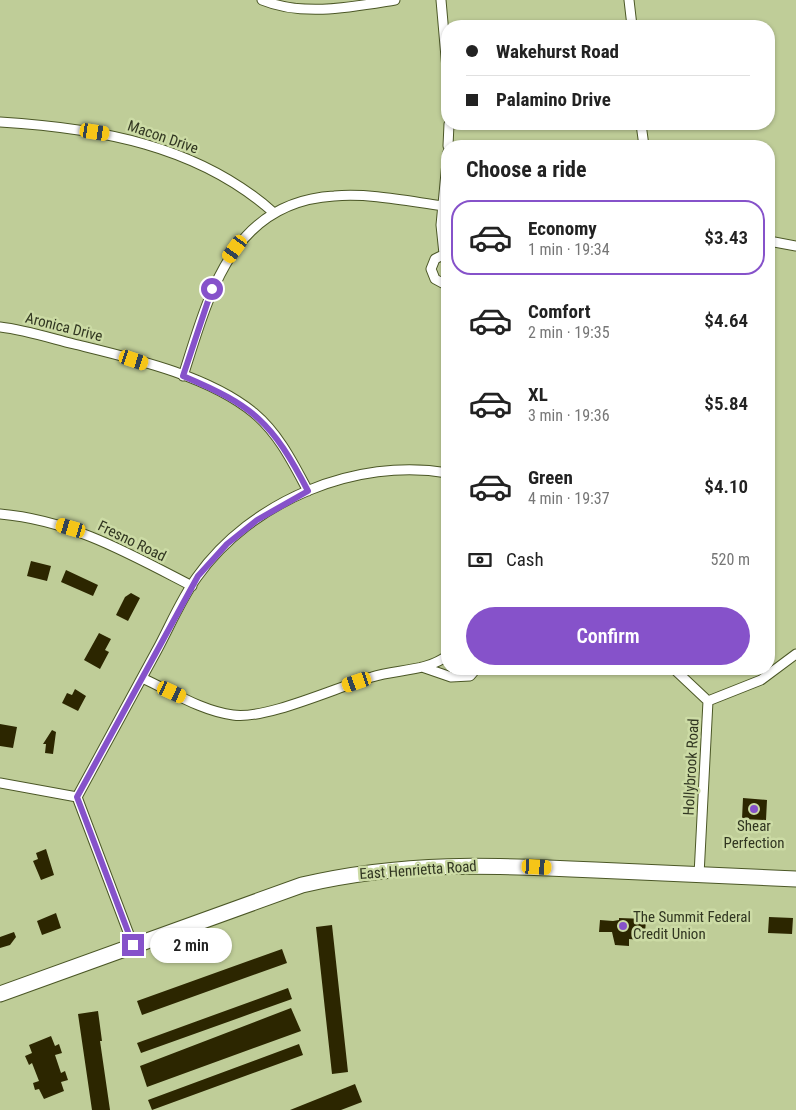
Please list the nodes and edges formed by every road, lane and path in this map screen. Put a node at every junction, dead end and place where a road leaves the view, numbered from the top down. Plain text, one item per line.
1 (262, 0) edge
2 (395, 0) edge
3 (441, 0) edge
4 (629, 0) edge
5 (443, 20) edge
6 (631, 20) edge
7 (0, 122) edge
8 (441, 206) edge
9 (274, 213) junction
10 (775, 242) edge
11 (796, 246) edge
12 (441, 256) edge
13 (441, 282) edge
14 (0, 327) edge
15 (183, 376) junction
16 (441, 472) edge
17 (308, 491) junction
18 (0, 514) edge
19 (192, 586) junction
20 (796, 654) edge
21 (441, 661) edge
22 (422, 667) junction
23 (775, 670) edge
24 (441, 674) edge
25 (445, 675) edge
26 (471, 675) edge
27 (680, 675) edge
28 (768, 675) edge
29 (142, 678) junction
30 (708, 701) junction
31 (0, 783) edge
32 (77, 797) junction
33 (699, 875) junction
34 (796, 879) edge
35 (133, 945) junction
36 (0, 994) edge

1 - 2 street
3 - 5 street
4 - 6 street
7 - 9 street, Macon Drive
8 - 9 street
9 - 15 street
10 - 11 street
12 - 13 street
14 - 15 street, Aronica Drive
15 - 17 street, Aronica Drive
16 - 17 street
17 - 19 street
18 - 19 street, Fresno Road
19 - 29 street
20 - 23 street, Hollybrook Road
21 - 22 street
22 - 24 street
22 - 29 street
25 - 26 street
27 - 30 street
28 - 30 street, Hollybrook Road
29 - 32 street
30 - 33 street, Hollybrook Road
31 - 32 street
32 - 35 street
33 - 34 main road, East Henrietta Road
33 - 35 main road, East Henrietta Road
35 - 36 main road, East Henrietta Road

